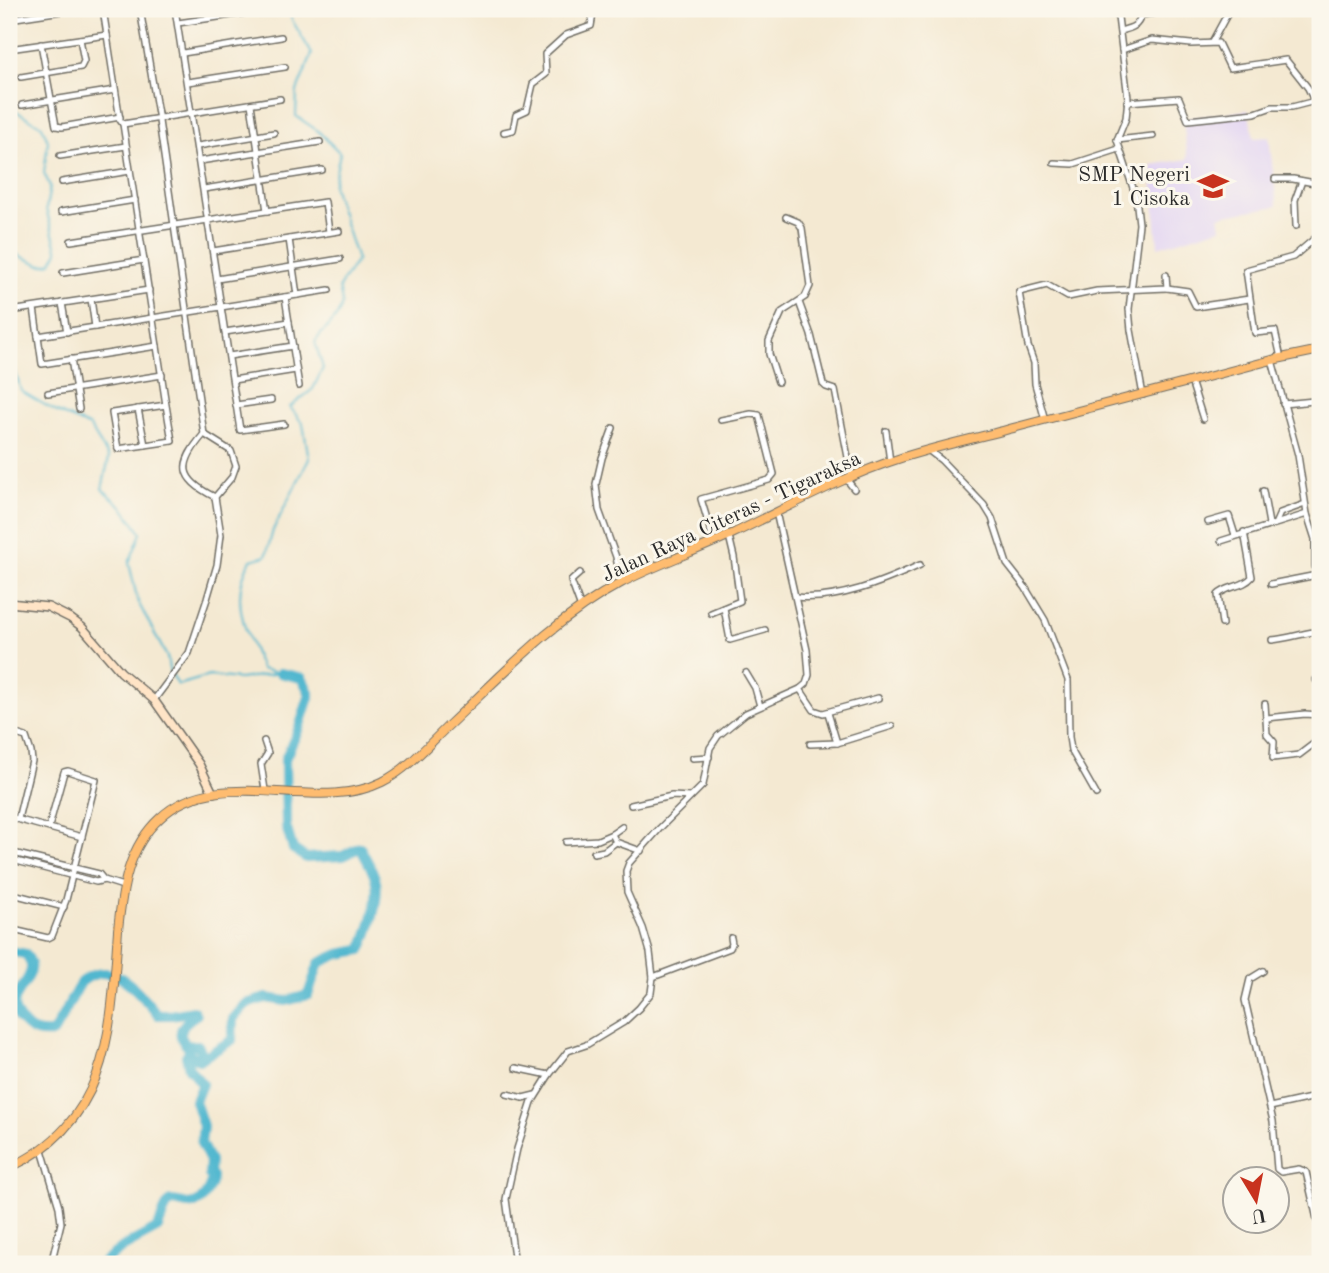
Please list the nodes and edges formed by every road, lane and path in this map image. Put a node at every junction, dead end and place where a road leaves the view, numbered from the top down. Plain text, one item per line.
1 (75, 9) edge
2 (103, 9) edge
3 (140, 9) edge
4 (175, 9) edge
5 (272, 9) edge
6 (598, 9) edge
7 (1117, 9) edge
8 (1185, 9) edge
9 (1230, 9) edge
10 (9, 19) edge
11 (178, 23) junction
12 (1120, 31) junction
13 (107, 35) junction
14 (281, 37) dead end
15 (80, 39) junction
16 (1212, 42) junction
17 (41, 44) junction
18 (9, 49) edge
19 (1122, 50) junction
20 (183, 53) junction
21 (285, 66) dead end
22 (46, 73) junction
23 (21, 77) dead end
24 (188, 82) junction
25 (116, 90) junction
26 (280, 99) dead end
27 (51, 100) junction
28 (1315, 100) junction
29 (1127, 102) junction
30 (251, 104) junction
31 (22, 105) dead end
32 (193, 113) junction
33 (1320, 113) edge
34 (120, 117) junction
35 (159, 120) junction
36 (123, 124) junction
37 (505, 132) dead end
38 (274, 133) dead end
39 (256, 136) junction
40 (1153, 136) dead end
41 (1117, 140) junction
42 (320, 142) dead end
43 (126, 146) junction
44 (198, 146) junction
45 (1119, 149) junction
46 (258, 152) junction
47 (60, 156) dead end
48 (200, 161) junction
49 (1054, 163) dead end
50 (322, 170) dead end
51 (130, 171) junction
52 (1275, 179) dead end
53 (262, 180) junction
54 (1302, 181) junction
55 (62, 183) dead end
56 (1320, 184) edge
57 (204, 189) junction
58 (135, 200) junction
59 (267, 211) junction
60 (61, 212) dead end
61 (786, 217) dead end
62 (209, 220) junction
63 (173, 226) junction
64 (1296, 226) dead end
65 (139, 231) junction
66 (340, 231) dead end
67 (329, 232) junction
68 (1320, 234) edge
69 (289, 239) junction
70 (71, 241) dead end
71 (213, 251) junction
72 (340, 259) dead end
73 (144, 260) junction
74 (293, 267) junction
75 (63, 273) dead end
76 (1166, 275) dead end
77 (217, 279) junction
78 (1167, 288) junction
79 (149, 290) junction
80 (329, 290) dead end
81 (1131, 291) junction
82 (297, 295) junction
83 (285, 297) junction
84 (91, 299) junction
85 (1250, 299) junction
86 (799, 302) junction
87 (62, 303) junction
88 (34, 307) junction
89 (222, 307) junction
90 (17, 310) dead end
91 (186, 313) junction
92 (153, 318) junction
93 (289, 321) junction
94 (95, 327) junction
95 (67, 332) junction
96 (225, 332) junction
97 (38, 336) junction
98 (293, 345) junction
99 (157, 346) junction
100 (1320, 349) edge
101 (229, 356) junction
102 (71, 359) junction
103 (1276, 359) junction
104 (296, 369) junction
105 (162, 375) junction
106 (233, 380) junction
107 (1191, 381) junction
108 (778, 382) dead end
109 (299, 386) dead end
110 (75, 389) junction
111 (48, 393) dead end
112 (1143, 395) junction
113 (271, 400) dead end
114 (1314, 401) dead end
115 (1283, 404) junction
116 (166, 405) junction
117 (236, 405) junction
118 (79, 409) dead end
119 (138, 409) junction
120 (1203, 419) dead end
121 (721, 420) dead end
122 (1045, 420) junction
123 (284, 424) dead end
124 (613, 428) dead end
125 (886, 431) dead end
126 (204, 434) junction
127 (145, 445) junction
128 (928, 450) junction
129 (890, 462) junction
130 (850, 479) junction
131 (854, 489) dead end
132 (1263, 491) dead end
133 (215, 496) junction
134 (1305, 504) junction
135 (776, 512) junction
136 (1307, 514) junction
137 (1208, 522) dead end
138 (1273, 523) junction
139 (1244, 532) junction
140 (1235, 535) junction
141 (729, 536) junction
142 (1221, 541) dead end
143 (714, 542) junction
144 (1318, 560) edge
145 (919, 565) dead end
146 (580, 573) dead end
147 (1317, 575) junction
148 (621, 583) junction
149 (1271, 584) dead end
150 (1320, 589) edge
151 (796, 597) junction
152 (9, 603) edge
153 (581, 608) junction
154 (724, 608) junction
155 (711, 612) dead end
156 (1222, 624) dead end
157 (765, 630) dead end
158 (1320, 631) edge
159 (1272, 640) dead end
160 (746, 673) dead end
161 (800, 689) junction
162 (878, 698) dead end
163 (154, 700) junction
164 (1265, 704) dead end
165 (760, 706) junction
166 (828, 712) junction
167 (1320, 716) edge
168 (1267, 718) junction
169 (892, 726) dead end
170 (9, 732) edge
171 (1320, 739) edge
172 (264, 741) dead end
173 (837, 743) junction
174 (810, 744) dead end
175 (709, 757) junction
176 (693, 758) dead end
177 (268, 791) junction
178 (212, 793) junction
179 (1096, 794) dead end
180 (691, 797) junction
181 (631, 805) dead end
182 (9, 817) edge
183 (18, 819) junction
184 (49, 827) junction
185 (622, 827) dead end
186 (612, 834) junction
187 (82, 836) junction
188 (566, 842) dead end
189 (616, 842) junction
190 (641, 851) junction
191 (9, 852) edge
192 (594, 853) dead end
193 (9, 859) edge
194 (74, 867) junction
195 (73, 876) junction
196 (104, 880) junction
197 (123, 886) junction
198 (9, 893) edge
199 (64, 907) junction
200 (9, 929) edge
201 (731, 938) dead end
202 (1263, 971) dead end
203 (653, 978) junction
204 (516, 1068) dead end
205 (549, 1075) junction
206 (507, 1094) dead end
207 (536, 1095) junction
208 (1320, 1096) edge
209 (1270, 1107) junction
210 (42, 1150) junction
211 (9, 1168) edge
212 (1320, 1232) edge
213 (51, 1264) edge
214 (515, 1264) edge

1 - 10 street
2 - 13 street
3 - 35 street
4 - 11 street
5 - 11 street
6 - 37 street
7 - 12 street
8 - 12 street
9 - 16 street
11 - 20 street
12 - 19 street
13 - 15 street
13 - 25 street
14 - 20 street
15 - 17 street
15 - 22 street
16 - 19 street
16 - 28 street
17 - 18 street
17 - 22 street
19 - 29 street
20 - 24 street
21 - 24 street
22 - 23 street
22 - 27 street
24 - 32 street
25 - 27 street
25 - 34 street
26 - 30 street
27 - 31 street
27 - 34 street
28 - 29 street
28 - 33 street
29 - 41 street
30 - 32 street
30 - 39 street
32 - 35 street
32 - 44 street
34 - 36 street
35 - 36 street
35 - 63 street
36 - 43 street
38 - 39 street
39 - 44 street
39 - 46 street
40 - 41 street
41 - 45 street
42 - 46 street
43 - 47 street
43 - 51 street
44 - 48 street
45 - 49 street
45 - 81 street
46 - 48 street
46 - 53 street
48 - 57 street
50 - 53 street
51 - 55 street
51 - 58 street
52 - 54 street
53 - 57 street
53 - 59 street
54 - 56 street
54 - 64 street
57 - 62 street
58 - 60 street
58 - 65 street
59 - 62 street
59 - 67 street
61 - 86 street
62 - 63 street
62 - 71 street
63 - 65 street
63 - 91 street
65 - 70 street
65 - 73 street
66 - 67 street
67 - 69 street
68 - 85 street
69 - 71 street
69 - 74 street
71 - 77 street
72 - 74 street
73 - 75 street
73 - 79 street
74 - 77 street
74 - 82 street
76 - 78 street
77 - 89 street
78 - 81 street
78 - 85 street
79 - 84 street
79 - 92 street
80 - 82 street
81 - 112 street
81 - 122 street
82 - 83 street
83 - 89 street
83 - 93 street
84 - 87 street
84 - 94 street
85 - 103 street
86 - 108 street
86 - 130 street
87 - 88 street
87 - 95 street
88 - 90 street
88 - 97 street
89 - 91 street
89 - 96 street
91 - 92 street
91 - 126 street
92 - 94 street
92 - 99 street
93 - 96 street
93 - 98 street
94 - 95 street
95 - 97 street
96 - 101 street
97 - 102 street
98 - 101 street
98 - 104 street
99 - 102 street
99 - 105 street
100 - 103 main road, Jalan Raya Citeras - Tigaraksa
101 - 106 street
102 - 110 street
103 - 107 main road, Jalan Raya Citeras - Tigaraksa
103 - 115 street
104 - 106 street
104 - 109 street
105 - 110 street
105 - 116 street
106 - 117 street
107 - 112 main road, Jalan Raya Citeras - Tigaraksa
107 - 120 street
110 - 111 street
110 - 118 street
112 - 122 main road, Jalan Raya Citeras - Tigaraksa
113 - 117 street
114 - 115 street
115 - 134 street
116 - 119 street
116 - 127 street
117 - 123 street
119 - 127 street
119 - 127 street
121 - 143 street
122 - 128 main road, Jalan Raya Citeras - Tigaraksa
124 - 148 street
125 - 129 street
126 - 133 street
126 - 133 street
128 - 129 main road, Jalan Raya Citeras - Tigaraksa
128 - 179 street
129 - 130 main road, Jalan Raya Citeras - Tigaraksa
130 - 131 street
130 - 135 main road, Jalan Raya Citeras - Tigaraksa
132 - 138 street
133 - 163 street
134 - 136 street
134 - 138 street
135 - 141 main road, Jalan Raya Citeras - Tigaraksa
135 - 151 street
136 - 138 street
136 - 144 street
137 - 140 street
138 - 139 street
139 - 140 street
139 - 156 street
140 - 142 street
141 - 143 main road, Jalan Raya Citeras - Tigaraksa
141 - 154 street
143 - 148 main road, Jalan Raya Citeras - Tigaraksa
144 - 147 street
145 - 151 street
146 - 153 street
147 - 149 street
147 - 150 street
148 - 153 main road, Jalan Raya Citeras - Tigaraksa
151 - 161 street
152 - 163 street
153 - 177 main road, Jalan Raya Citeras - Tigaraksa
154 - 155 street
154 - 157 street
158 - 159 street
160 - 165 street
161 - 165 street
161 - 166 street
162 - 166 street
163 - 178 street
164 - 168 street
165 - 175 street
166 - 173 street
167 - 168 street
168 - 171 street
169 - 173 street
170 - 183 street
172 - 177 street
173 - 174 street
175 - 176 street
175 - 180 street
177 - 178 main road, Jalan Raya Citeras - Tigaraksa
178 - 197 main road, Jalan Raya Citeras - Tigaraksa
180 - 181 street
180 - 190 street
182 - 183 street
183 - 184 street
184 - 187 street
184 - 187 street
185 - 186 street
186 - 188 street
186 - 189 street
187 - 194 street
189 - 190 street
189 - 192 street
190 - 203 street
191 - 194 street
193 - 195 street
194 - 195 street
194 - 196 street
195 - 196 street
195 - 199 street
196 - 197 street
197 - 210 main road, Jalan Raya Citeras - Tigaraksa
198 - 199 street
199 - 200 street
201 - 203 street
202 - 209 street
203 - 205 street
204 - 205 street
205 - 207 street
206 - 207 street
207 - 214 street
208 - 209 street
209 - 212 street
210 - 211 main road, Jalan Raya Citeras - Tigaraksa
210 - 213 street

